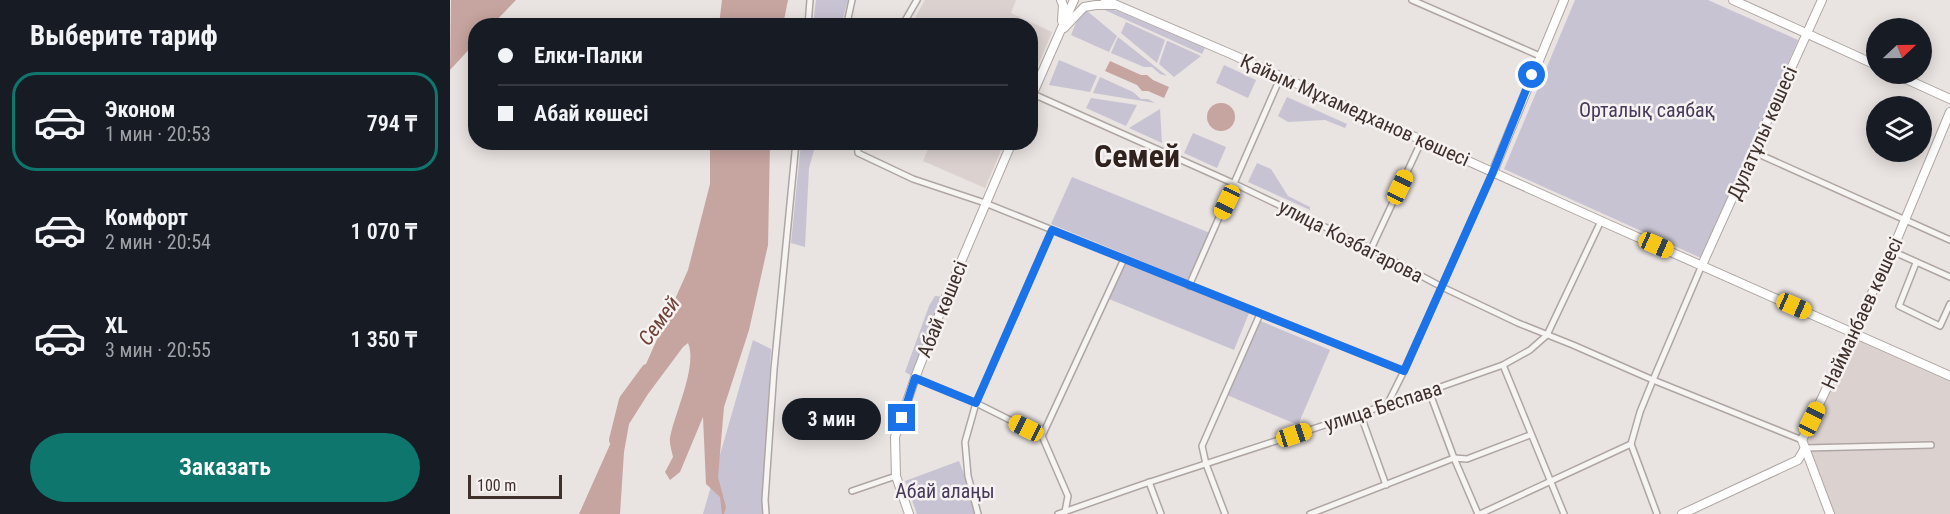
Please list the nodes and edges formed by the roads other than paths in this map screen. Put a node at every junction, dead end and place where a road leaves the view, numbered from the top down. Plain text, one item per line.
1 (810, 0) edge
2 (852, 0) edge
3 (917, 0) edge
4 (1061, 0) edge
5 (1074, 0) edge
6 (1105, 0) edge
7 (1412, 0) edge
8 (1564, 0) edge
9 (1733, 0) edge
10 (1822, 0) edge
11 (1117, 4) edge
12 (809, 18) edge
13 (848, 18) edge
14 (907, 18) edge
15 (1061, 32) junction
16 (1807, 33) junction
17 (1540, 56) junction
18 (1866, 60) edge
19 (1281, 76) junction
20 (1038, 84) edge
21 (1917, 84) edge
22 (1950, 99) edge
23 (1038, 100) edge
24 (1950, 112) edge
25 (1422, 140) junction
26 (795, 150) edge
27 (858, 150) edge
28 (1008, 150) edge
29 (1754, 152) junction
30 (1493, 172) junction
31 (1235, 184) junction
32 (985, 203) junction
33 (1601, 221) junction
34 (1904, 221) junction
35 (1052, 230) junction
36 (1950, 240) edge
37 (1371, 249) junction
38 (1892, 250) junction
39 (1124, 259) junction
40 (1916, 262) junction
41 (1702, 265) junction
42 (1950, 277) edge
43 (1189, 286) junction
44 (1442, 287) junction
45 (1950, 304) edge
46 (1260, 314) junction
47 (1853, 333) junction
48 (1547, 335) junction
49 (1503, 365) junction
50 (1404, 371) junction
51 (1950, 376) edge
52 (915, 378) junction
53 (1653, 380) junction
54 (1429, 391) junction
55 (976, 403) junction
56 (1387, 405) junction
57 (1360, 413) junction
58 (1530, 435) junction
59 (1042, 436) junction
60 (1631, 444) junction
61 (1803, 444) junction
62 (1931, 445) dead end
63 (1454, 458) junction
64 (1206, 464) junction
65 (896, 476) junction
66 (1149, 482) junction
67 (1550, 482) junction
68 (1386, 485) junction
69 (852, 491) dead end
70 (1701, 510) edge
71 (1065, 513) edge
72 (766, 514) edge
73 (909, 514) edge
74 (978, 514) edge
75 (1058, 514) edge
76 (1161, 514) edge
77 (1225, 514) edge
78 (1310, 514) edge
79 (1479, 514) edge
80 (1563, 514) edge
81 (1657, 514) edge
82 (1682, 514) edge
83 (1830, 514) edge

1 - 12 street
2 - 13 street
3 - 14 street
4 - 15 street
5 - 15 street
6 - 11 street, Қайым Мұхамедханов көшесі
7 - 17 street
8 - 17 street
9 - 16 street
10 - 16 street, Дулатұлы көшесі
11 - 15 street
11 - 19 street, Қайым Мұхамедханов көшесі
15 - 20 street
16 - 18 street
16 - 29 street, Дулатұлы көшесі
17 - 30 street
19 - 25 street, Қайым Мұхамедханов көшесі
19 - 31 street
21 - 22 street
23 - 31 street, улица Козбагарова
24 - 34 street, Найманбаев көшесі
25 - 30 street, Қайым Мұхамедханов көшесі
25 - 37 street
26 - 72 street
27 - 32 street
28 - 32 street, Абай көшесі
29 - 34 street
29 - 41 street, Дулатұлы көшесі
30 - 33 street, Қайым Мұхамедханов көшесі
30 - 44 street
31 - 37 street, улица Козбагарова
31 - 43 street
32 - 35 street
32 - 52 street, Абай көшесі
33 - 41 street, Қайым Мұхамедханов көшесі
33 - 48 street, улица Беспава
34 - 36 street
34 - 38 street, Найманбаев көшесі
35 - 39 street
35 - 55 street
37 - 44 street, улица Козбагарова
38 - 40 street
38 - 47 street, Найманбаев көшесі
39 - 43 street
39 - 59 street
40 - 42 street
40 - 45 street
41 - 47 street, Қайым Мұхамедханов көшесі
41 - 53 street
43 - 46 street
44 - 48 street, улица Козбагарова
44 - 50 street
46 - 50 street
46 - 64 street
47 - 51 street, Қайым Мұхамедханов көшесі
47 - 61 street, Найманбаев көшесі
48 - 49 street, улица Беспава
48 - 53 street, улица Козбагарова
49 - 54 street, улица Беспава
49 - 58 street
50 - 56 street
52 - 55 street
52 - 65 street, Абай көшесі
53 - 60 street
53 - 61 street, улица Козбагарова
54 - 56 street, улица Беспава
54 - 63 street
55 - 59 street
55 - 74 street
56 - 57 street, улица Беспава
57 - 64 street, улица Беспава
57 - 68 street
58 - 63 street
58 - 67 street
59 - 71 street
60 - 67 street
60 - 81 street
61 - 62 street, улица Козбагарова
61 - 70 street
61 - 83 street
63 - 68 street
63 - 79 street
64 - 66 street, улица Беспава
64 - 77 street
65 - 69 street
65 - 73 street, Абай көшесі
66 - 71 street, улица Беспава
66 - 76 street
67 - 79 street
67 - 80 street
68 - 78 street
70 - 82 street
71 - 75 street, улица Беспава

